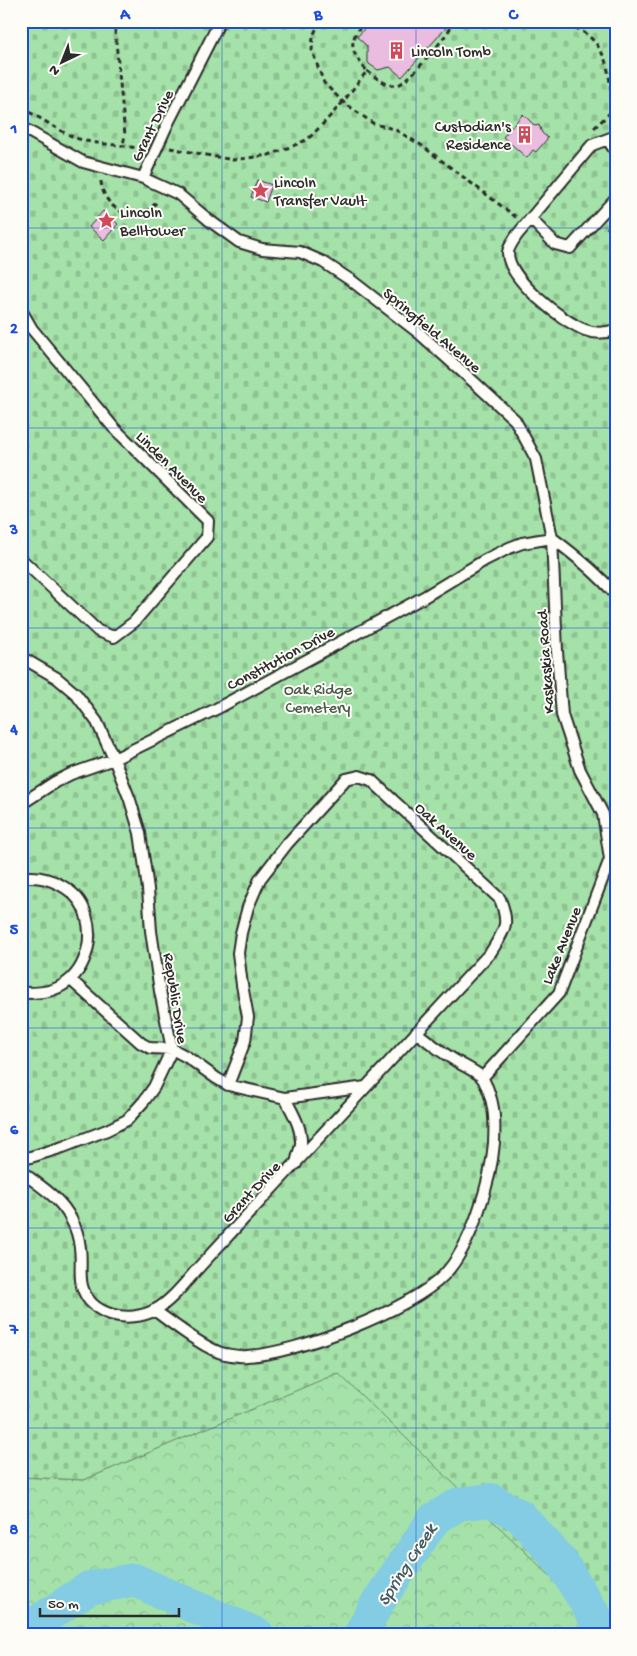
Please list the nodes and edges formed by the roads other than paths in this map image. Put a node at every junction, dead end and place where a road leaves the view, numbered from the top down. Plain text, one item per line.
1 (220, 21) edge
2 (21, 127) edge
3 (612, 138) edge
4 (616, 152) edge
5 (143, 178) junction
6 (616, 198) edge
7 (531, 219) junction
8 (21, 310) edge
9 (616, 330) edge
10 (552, 538) junction
11 (21, 559) edge
12 (616, 595) edge
13 (21, 658) edge
14 (114, 758) junction
15 (21, 804) edge
16 (613, 860) edge
17 (21, 878) edge
18 (506, 914) joint
19 (71, 980) junction
20 (21, 992) edge
21 (416, 1032) junction
22 (172, 1049) junction
23 (482, 1078) junction
24 (228, 1084) junction
25 (366, 1087) junction
26 (285, 1098) junction
27 (21, 1160) edge
28 (295, 1165) junction
29 (21, 1169) edge
30 (154, 1310) junction

1 - 5 lane, Grant Drive
2 - 5 lane, Grant Drive
3 - 4 lane
3 - 7 lane
5 - 10 lane, Springfield Avenue
6 - 7 lane
7 - 9 lane
8 - 11 lane, Linden Avenue
10 - 12 lane
10 - 14 lane, Constitution Drive
10 - 16 lane, Kaskaskia Road
13 - 14 lane, Republic Drive
14 - 15 lane, Constitution Drive
14 - 22 lane, Republic Drive
16 - 23 lane, Lake Avenue
17 - 19 lane
18 - 21 lane, Grant Drive
18 - 24 lane, Oak Avenue
19 - 20 lane
19 - 22 lane
21 - 23 lane
21 - 25 lane, Grant Drive
22 - 24 lane
22 - 27 lane, Republic Drive
23 - 30 lane
24 - 26 lane
25 - 26 lane
25 - 28 lane, Grant Drive
26 - 28 lane
28 - 30 lane, Grant Drive
29 - 30 lane, Grant Drive

